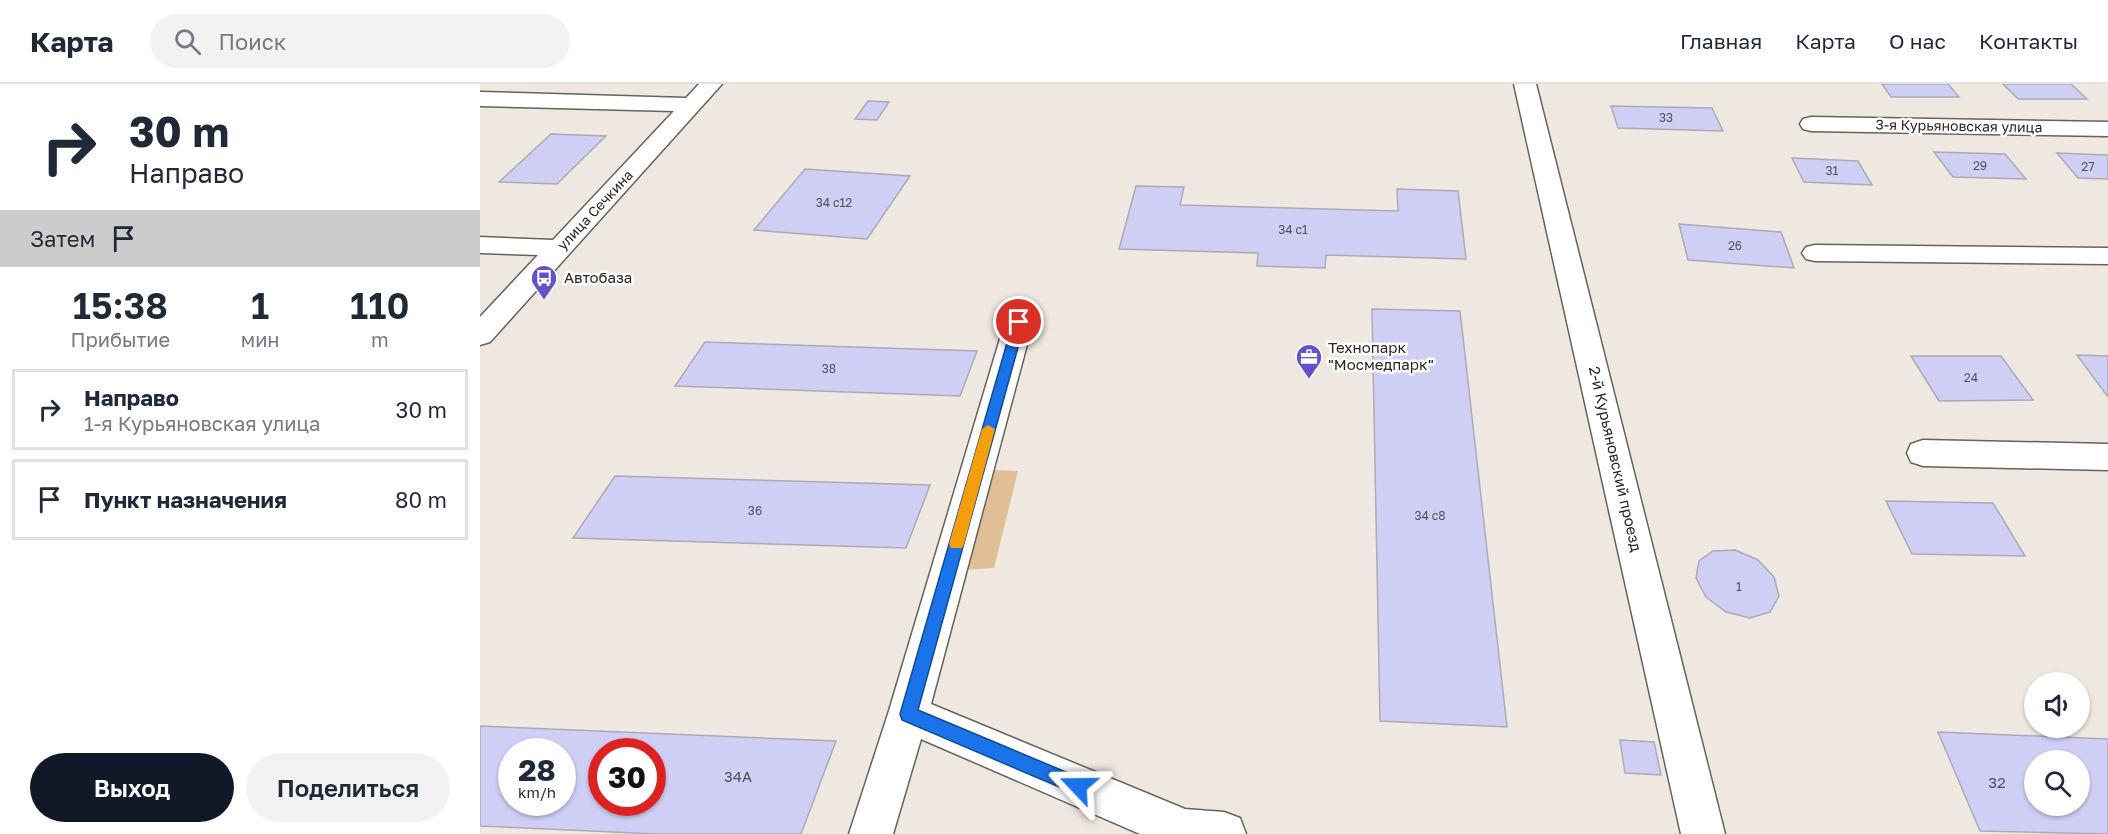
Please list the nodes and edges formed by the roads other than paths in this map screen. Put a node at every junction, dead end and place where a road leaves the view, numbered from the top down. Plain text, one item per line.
1 (711, 84) edge
2 (1525, 84) edge
3 (480, 99) edge
4 (691, 105) junction
5 (1811, 124) dead end
6 (2108, 129) edge
7 (480, 245) edge
8 (560, 248) junction
9 (1815, 253) dead end
10 (2108, 256) edge
11 (1019, 322) dead end
12 (480, 335) edge
13 (1923, 453) dead end
14 (2108, 457) edge
15 (908, 714) junction
16 (871, 834) edge
17 (1224, 834) edge
18 (1703, 834) edge

1 - 4 street, улица Сечкина
2 - 18 street, 2-й Курьяновский проезд
3 - 4 street
4 - 8 street, улица Сечкина
5 - 6 street, 3-я Курьяновская улица
7 - 8 street
8 - 12 street, улица Сечкина
9 - 10 street
11 - 15 street
13 - 14 street
15 - 16 street
15 - 17 street

